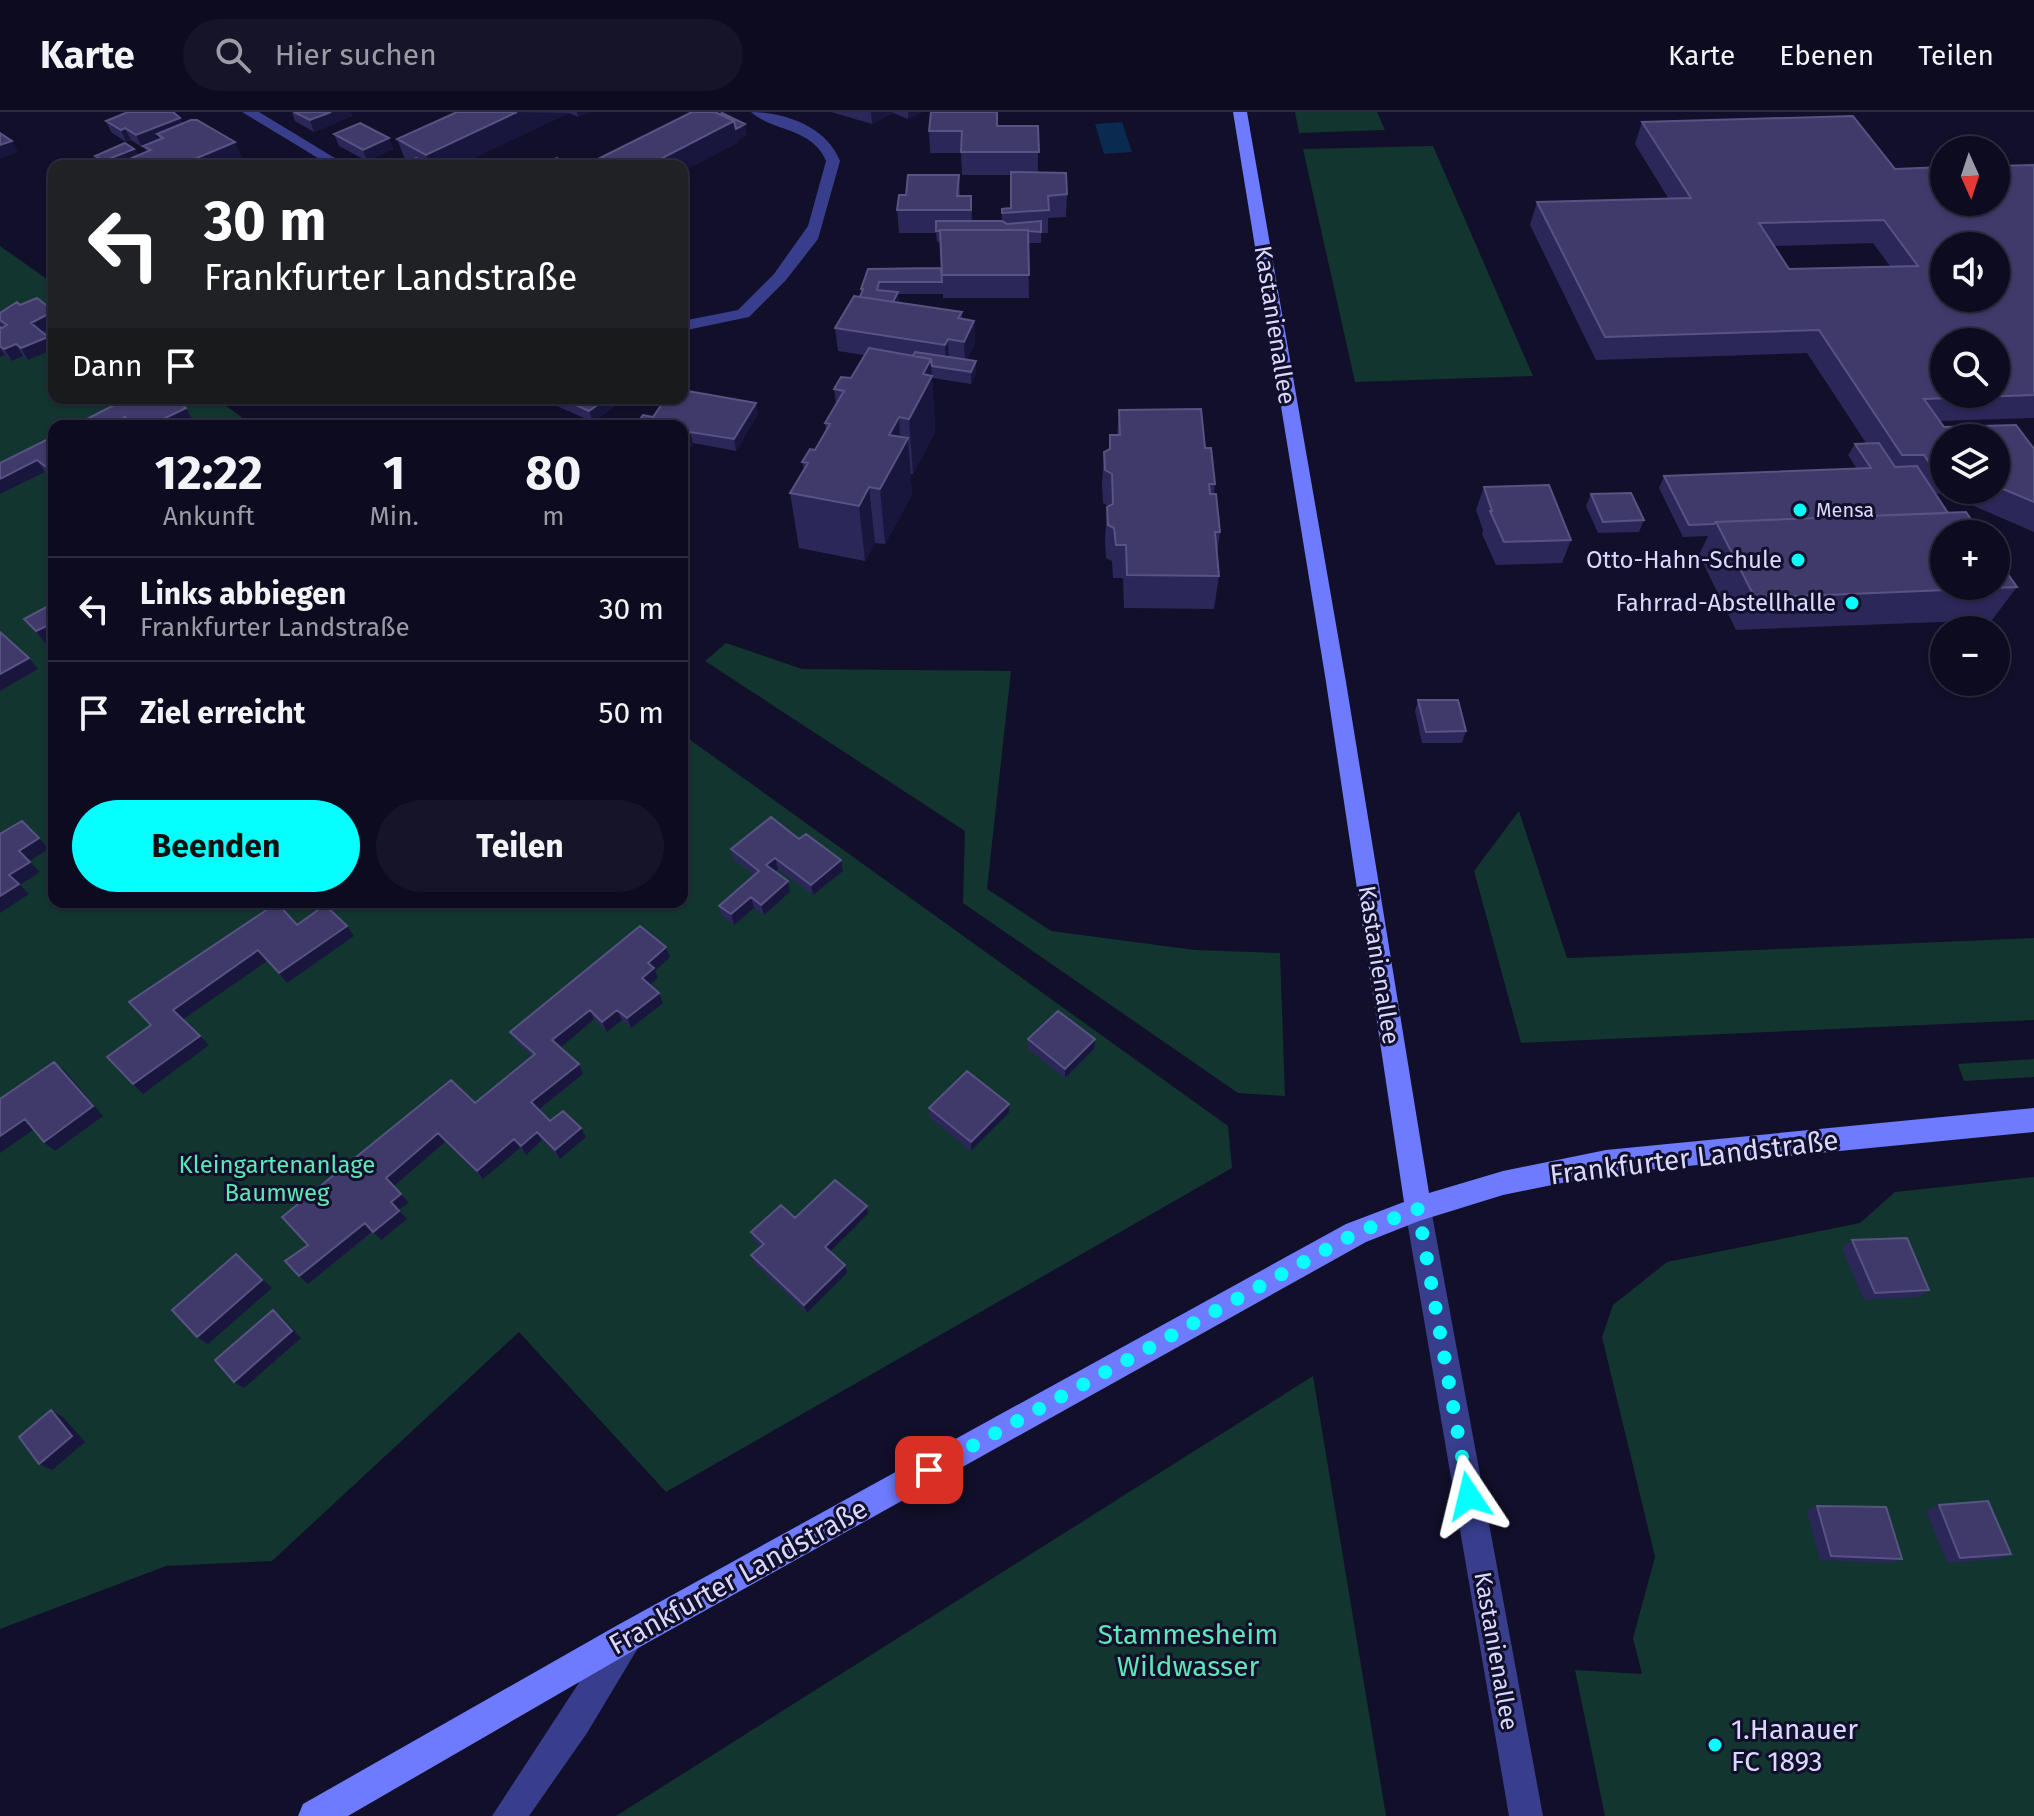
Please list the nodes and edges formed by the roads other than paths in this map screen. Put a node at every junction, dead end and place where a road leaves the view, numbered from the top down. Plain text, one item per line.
1 (249, 112) edge
2 (758, 112) edge
3 (1240, 112) edge
4 (331, 160) edge
5 (688, 325) edge
6 (2034, 1120) edge
7 (1418, 1209) junction
8 (627, 1637) junction
9 (315, 1816) edge
10 (509, 1816) edge
11 (1526, 1816) edge

1 - 4 street
2 - 5 street
3 - 7 street, Kastanienallee
6 - 7 street, Frankfurter Landstraße
7 - 8 street, Frankfurter Landstraße
7 - 11 street, Kastanienallee
8 - 9 street, Frankfurter Landstraße
8 - 10 street

